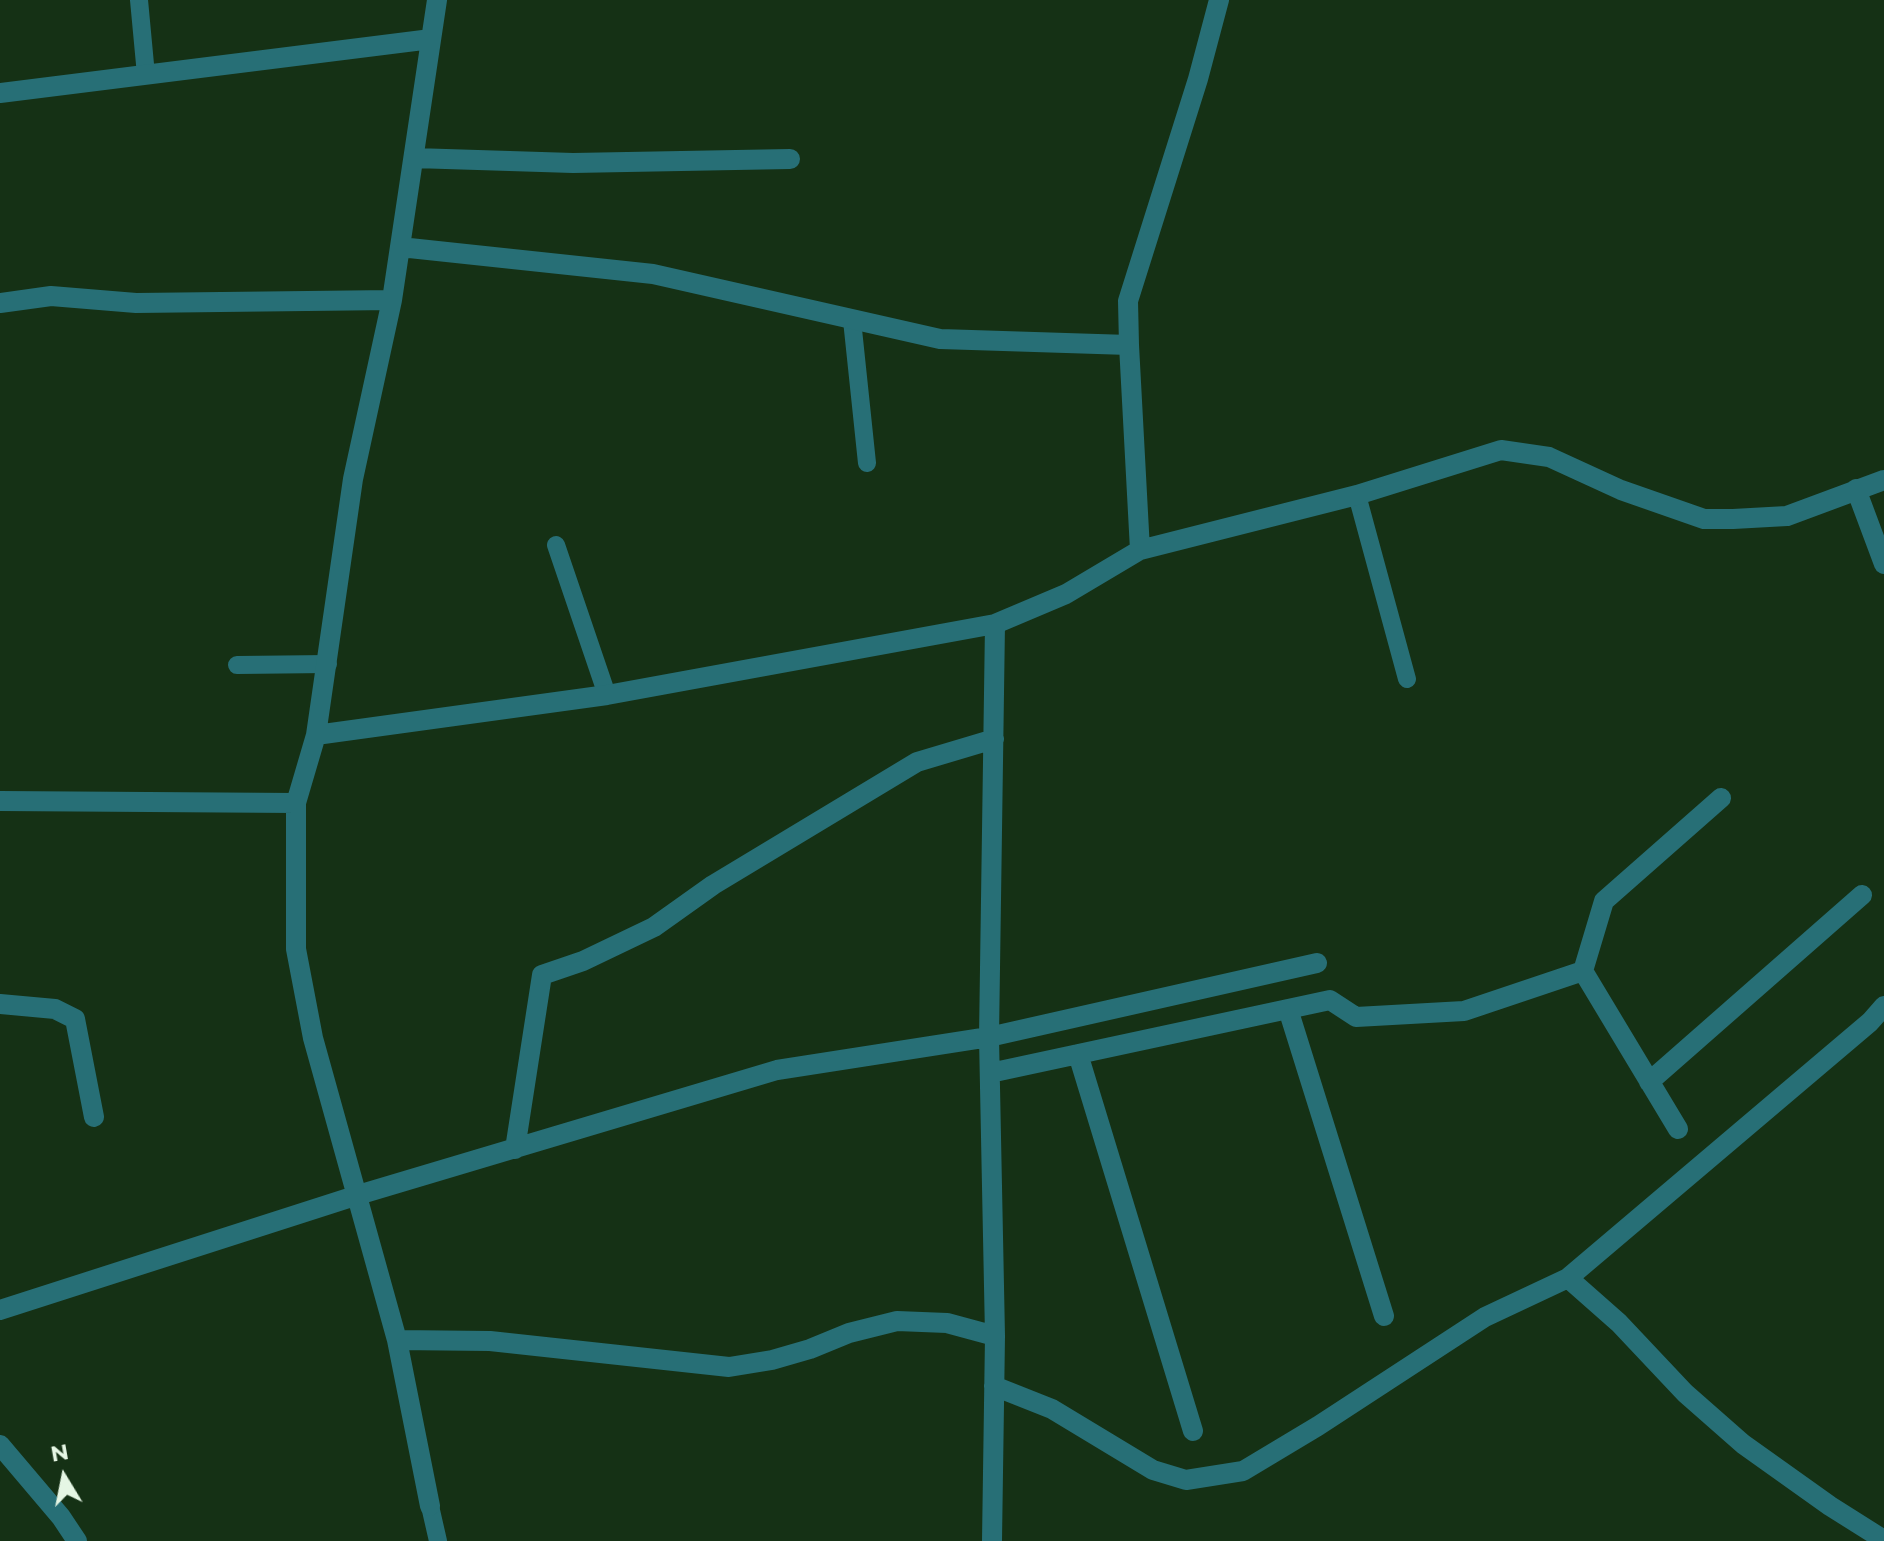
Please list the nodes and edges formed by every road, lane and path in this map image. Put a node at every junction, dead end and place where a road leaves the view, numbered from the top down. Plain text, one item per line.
1 (139, 0) edge
2 (437, 0) edge
3 (1219, 0) edge
4 (431, 39) junction
5 (146, 75) junction
6 (0, 93) edge
7 (414, 158) junction
8 (790, 159) dead end
9 (400, 247) junction
10 (392, 300) junction
11 (0, 303) edge
12 (852, 320) junction
13 (1129, 345) junction
14 (867, 463) dead end
15 (1884, 480) edge
16 (1856, 489) junction
17 (1357, 495) junction
18 (556, 545) dead end
19 (1140, 550) junction
20 (1884, 564) edge
21 (995, 624) junction
22 (328, 664) junction
23 (237, 665) dead end
24 (1407, 679) dead end
25 (607, 695) junction
26 (316, 735) junction
27 (994, 739) junction
28 (1721, 798) dead end
29 (0, 801) edge
30 (296, 803) junction
31 (1862, 895) dead end
32 (1317, 963) dead end
33 (1583, 971) junction
34 (0, 1004) edge
35 (1884, 1006) edge
36 (1288, 1009) junction
37 (989, 1037) junction
38 (1078, 1054) junction
39 (990, 1073) junction
40 (1649, 1082) junction
41 (94, 1117) dead end
42 (1678, 1129) dead end
43 (515, 1149) junction
44 (358, 1195) junction
45 (1568, 1278) junction
46 (0, 1310) edge
47 (1384, 1316) dead end
48 (995, 1336) junction
49 (397, 1340) junction
50 (994, 1386) junction
51 (1193, 1431) dead end
52 (0, 1445) edge
53 (430, 1506) joint
54 (1884, 1540) edge
55 (77, 1541) edge
56 (438, 1541) edge
57 (992, 1541) edge

1 - 5 lane
2 - 4 street
3 - 13 street
4 - 5 street
4 - 7 street
5 - 6 street
7 - 8 street
7 - 9 street
9 - 10 street
9 - 12 street
10 - 11 street
10 - 22 street
12 - 13 street
12 - 14 lane
13 - 19 street
15 - 16 street
16 - 17 street
16 - 20 street
17 - 19 street
17 - 24 lane
18 - 25 lane
19 - 21 street
21 - 25 street
21 - 27 street
22 - 23 lane
22 - 26 street
25 - 26 street
26 - 30 street
27 - 37 street
27 - 43 street
28 - 33 street
29 - 30 street
30 - 44 street
31 - 40 street
32 - 37 street
33 - 36 street
33 - 40 street
34 - 41 street
35 - 45 street
36 - 38 street
36 - 47 street
37 - 39 street
37 - 43 street
38 - 39 street
38 - 51 street
39 - 48 street
40 - 42 street
43 - 44 street
44 - 46 street
44 - 49 street
45 - 50 street
45 - 54 street
48 - 49 street
48 - 50 street
49 - 53 street
50 - 57 street
52 - 55 street
53 - 56 lane

